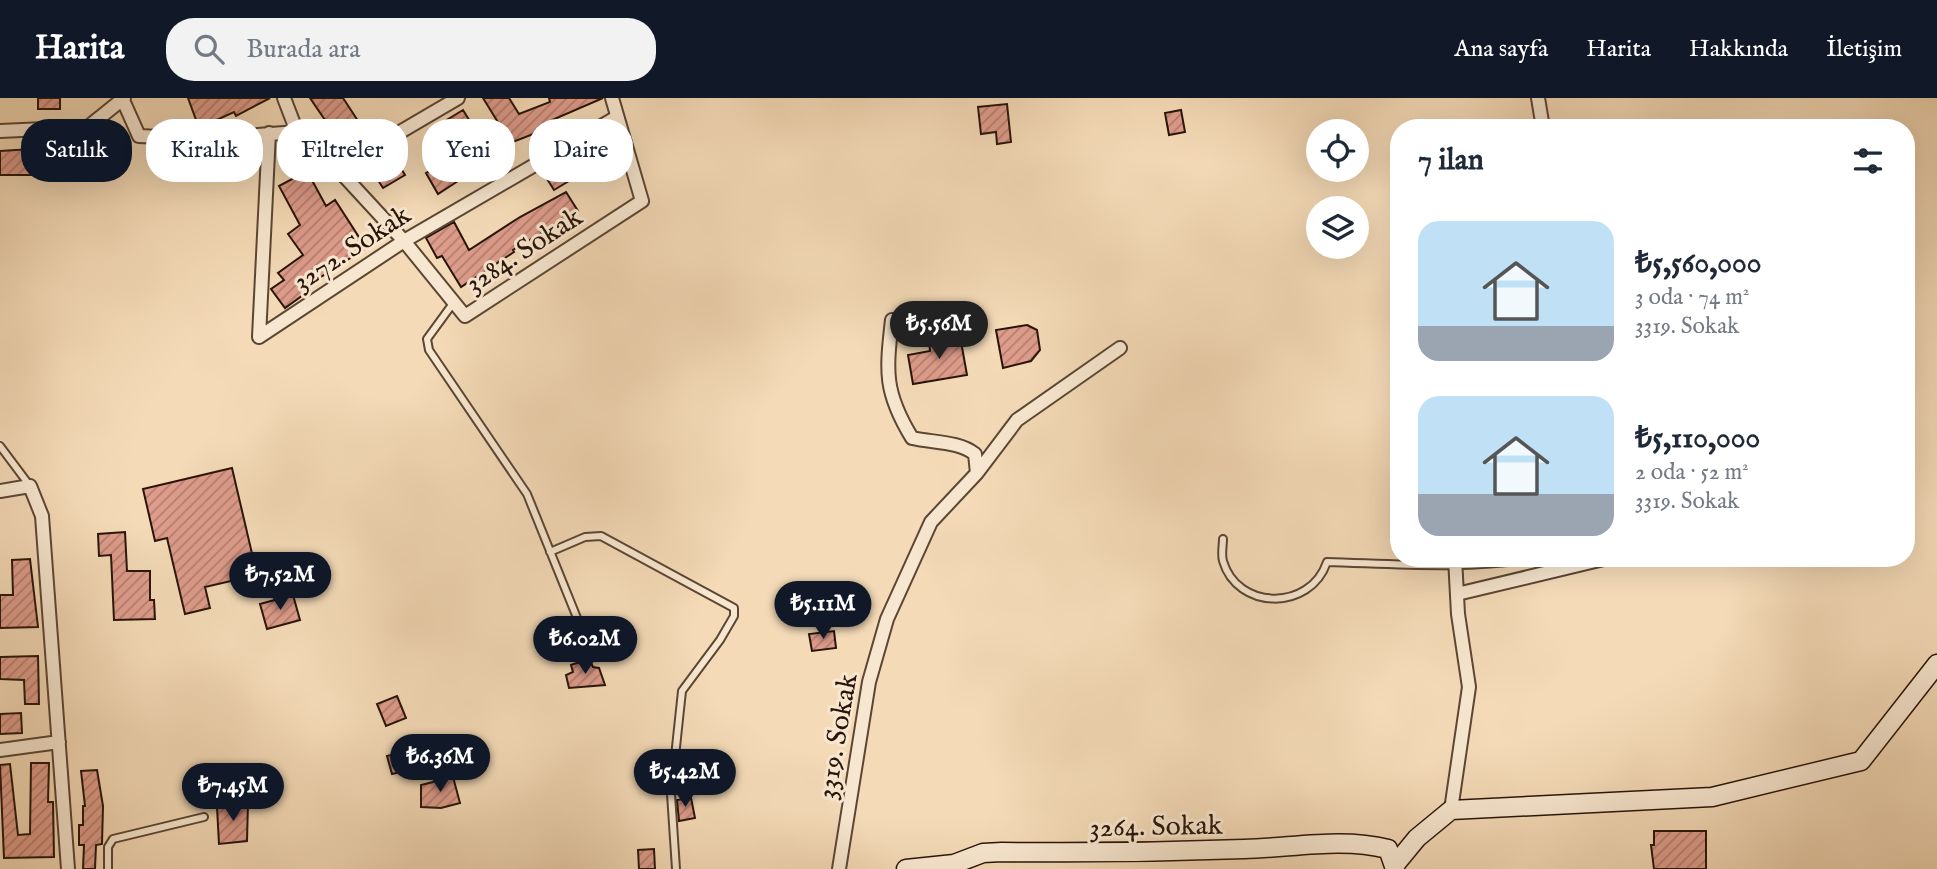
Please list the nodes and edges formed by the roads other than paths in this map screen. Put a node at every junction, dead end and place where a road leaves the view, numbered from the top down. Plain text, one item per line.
1 (284, 98) edge
2 (458, 98) edge
3 (612, 98) edge
4 (1538, 98) edge
5 (123, 99) edge
6 (617, 117) junction
7 (292, 119) edge
8 (1542, 119) edge
9 (408, 127) edge
10 (0, 131) edge
11 (277, 133) edge
12 (269, 134) junction
13 (349, 182) edge
14 (404, 241) junction
15 (454, 302) junction
16 (891, 320) dead end
17 (1120, 348) dead end
18 (0, 446) edge
19 (977, 473) junction
20 (30, 486) junction
21 (0, 491) edge
22 (1223, 539) dead end
23 (550, 552) junction
24 (1390, 562) edge
25 (1455, 567) edge
26 (1570, 567) edge
27 (1457, 594) junction
28 (590, 650) dead end
29 (1937, 664) edge
30 (59, 741) junction
31 (0, 750) edge
32 (1451, 810) junction
33 (204, 817) dead end
34 (978, 862) edge
35 (1394, 868) edge
36 (68, 869) edge
37 (108, 869) edge
38 (676, 869) edge
39 (839, 869) edge
40 (906, 869) edge

1 - 7 street
2 - 9 street
3 - 6 street
4 - 8 street
5 - 10 street
5 - 12 street
6 - 14 street, 3272. Sokak
6 - 15 street, 3284. Sokak
11 - 12 street
12 - 14 street, 3272. Sokak
13 - 14 street
14 - 15 street
15 - 23 lane
16 - 19 street
17 - 19 street, 3319. Sokak
18 - 20 lane
19 - 39 street, 3319. Sokak
20 - 21 street
20 - 30 street
22 - 24 lane
23 - 28 lane
23 - 38 lane
25 - 27 street
26 - 27 street
27 - 32 street
29 - 32 street
30 - 31 street
30 - 36 street
32 - 35 street
33 - 37 lane
34 - 35 street, 3264. Sokak
34 - 40 street, 3264. Sokak

